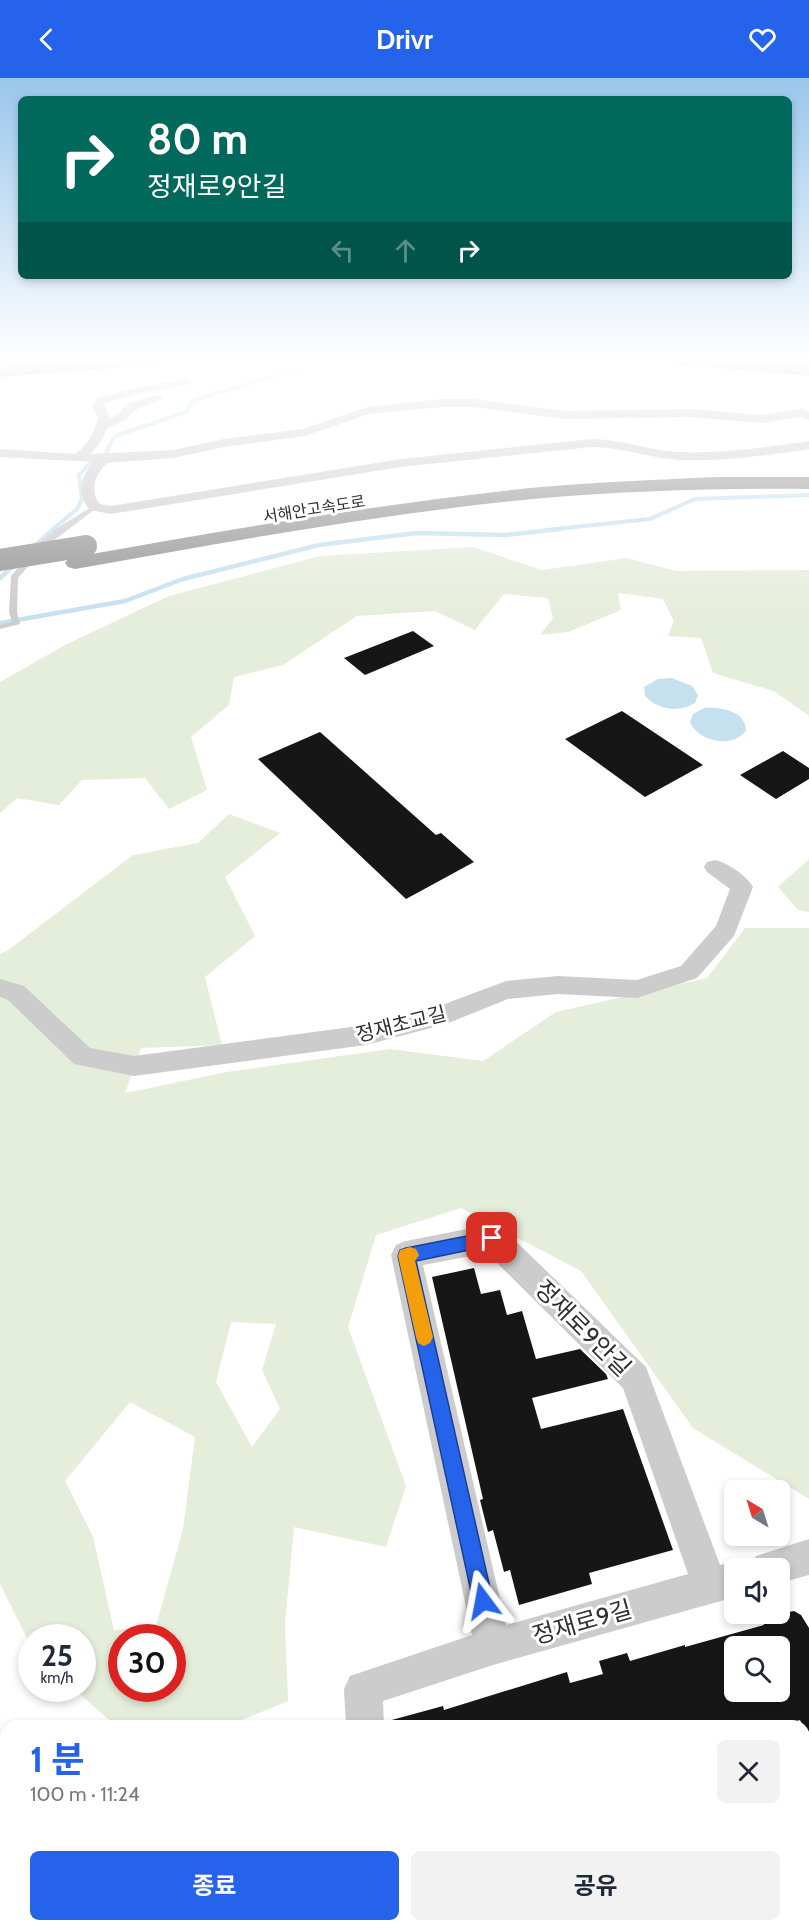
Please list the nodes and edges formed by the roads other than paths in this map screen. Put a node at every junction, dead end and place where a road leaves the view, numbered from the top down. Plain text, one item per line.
1 (93, 446) edge
2 (208, 446) edge
3 (559, 446) edge
4 (620, 446) edge
5 (800, 446) edge
6 (0, 453) edge
7 (79, 458) junction
8 (102, 459) junction
9 (809, 462) edge
10 (809, 483) edge
11 (95, 507) junction
12 (81, 555) junction
13 (0, 560) edge
14 (0, 574) edge
15 (0, 627) edge
16 (715, 867) dead end
17 (0, 988) edge
18 (808, 1560) edge
19 (790, 1564) edge
20 (722, 1583) edge
21 (493, 1647) junction
22 (365, 1720) edge

1 - 7 street
2 - 8 street
3 - 11 street
4 - 5 street
6 - 7 street
7 - 8 street
8 - 11 street
9 - 12 highway, 서해안고속도로
10 - 12 highway, 서해안고속도로
11 - 15 lane
12 - 13 highway, 서해안고속도로, bridge
12 - 14 highway, 서해안고속도로
16 - 17 street, 정재초교길
18 - 19 street
20 - 21 street, 정재로9길
20 - 21 street, 정재로9안길
21 - 22 street, 정재로9길

